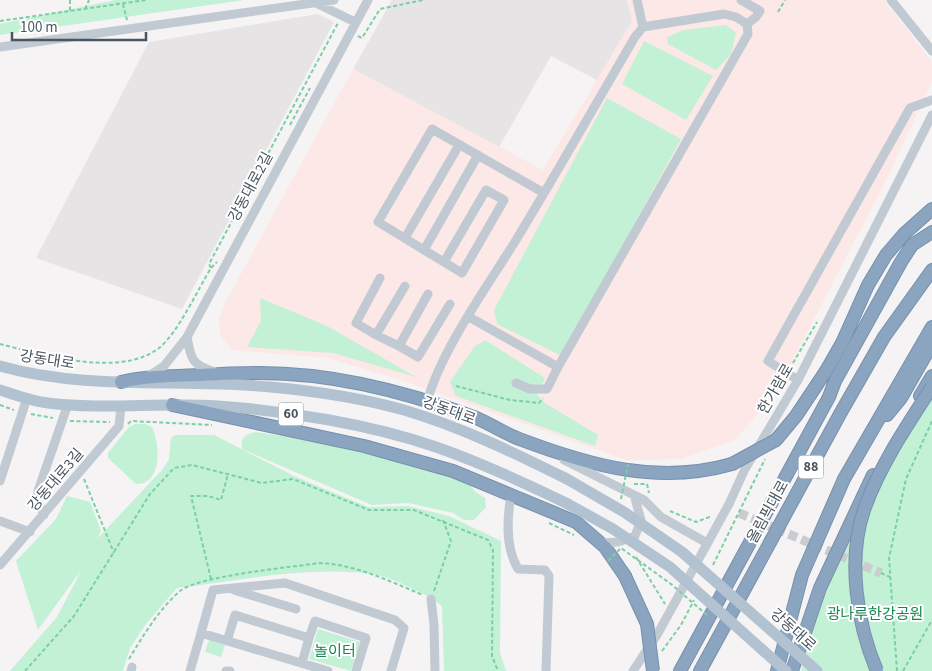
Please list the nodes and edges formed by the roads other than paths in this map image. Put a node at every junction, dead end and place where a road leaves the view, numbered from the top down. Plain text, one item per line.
1 (334, 0) edge
2 (368, 0) edge
3 (637, 0) edge
4 (741, 0) edge
5 (891, 0) edge
6 (316, 3) junction
7 (355, 22) junction
8 (747, 24) junction
9 (643, 27) junction
10 (0, 47) edge
11 (932, 51) edge
12 (932, 100) edge
13 (932, 114) edge
14 (459, 144) junction
15 (478, 155) junction
16 (544, 193) junction
17 (932, 209) edge
18 (932, 232) edge
19 (405, 238) junction
20 (424, 250) junction
21 (444, 262) junction
22 (932, 270) edge
23 (380, 278) dead end
24 (405, 286) dead end
25 (428, 294) dead end
26 (450, 304) dead end
27 (469, 317) junction
28 (932, 327) edge
29 (376, 335) junction
30 (187, 337) junction
31 (932, 344) edge
32 (399, 346) junction
33 (0, 366) edge
34 (558, 367) junction
35 (223, 374) junction
36 (932, 376) edge
37 (146, 377) junction
38 (798, 380) junction
39 (835, 381) junction
40 (121, 382) junction
41 (516, 382) dead end
42 (932, 387) edge
43 (0, 390) edge
44 (27, 398) junction
45 (427, 402) junction
46 (68, 404) junction
47 (172, 405) junction
48 (121, 406) junction
49 (520, 440) junction
50 (776, 440) junction
51 (864, 444) junction
52 (886, 464) junction
53 (0, 481) edge
54 (511, 495) junction
55 (634, 495) junction
56 (856, 509) junction
57 (44, 515) junction
58 (661, 517) junction
59 (641, 520) junction
60 (0, 521) edge
61 (30, 532) junction
62 (601, 543) junction
63 (707, 543) junction
64 (0, 566) edge
65 (230, 588) junction
66 (431, 599) road end
67 (296, 609) dead end
68 (201, 633) junction
69 (310, 638) junction
70 (227, 641) junction
71 (302, 663) junction
72 (190, 671) edge
73 (328, 671) edge
74 (356, 671) edge
75 (391, 671) edge
76 (435, 671) edge
77 (546, 671) edge
78 (633, 671) edge
79 (653, 671) edge
80 (680, 671) edge
81 (700, 671) edge
82 (777, 671) edge
83 (786, 671) edge
84 (792, 671) edge
85 (817, 671) edge
86 (877, 671) edge

1 - 6 street
2 - 7 street, 강동대로2길
3 - 9 street
4 - 8 street
5 - 11 street
6 - 7 street
6 - 10 street
7 - 30 street, 강동대로2길
8 - 9 street
8 - 34 street
9 - 16 street
12 - 38 street
13 - 38 street, 한가람로
14 - 15 street
14 - 19 street
14 - 19 street
15 - 16 street
15 - 20 street
16 - 27 street
17 - 50 highway
18 - 39 highway
19 - 20 street
20 - 21 street
21 - 21 street
22 - 81 highway, 올림픽대로 / 88
23 - 29 street
24 - 29 street
25 - 32 street
26 - 32 street
27 - 34 street
27 - 45 street
28 - 51 highway, 88
29 - 32 street
30 - 35 street
30 - 37 street, 강동대로2길
31 - 51 highway
33 - 40 main road, 강동대로 / 60
34 - 41 street
35 - 37 highway
35 - 45 highway
36 - 56 highway
37 - 40 highway
38 - 63 street, 한가람로
39 - 50 highway
39 - 80 highway
40 - 85 main road, 강동대로 / 60, bridge
42 - 52 highway, bridge
43 - 44 main road, 60
44 - 46 main road, 60
44 - 53 street
45 - 49 highway
46 - 48 main road, 60
46 - 57 street
47 - 48 main road, 60
47 - 54 highway
47 - 83 main road, 60, bridge
48 - 57 street, 강동대로3길
49 - 50 highway, bridge
49 - 55 street
51 - 82 highway, 88
52 - 56 highway, bridge
52 - 86 highway, bridge
54 - 62 highway
54 - 77 street
55 - 58 street
55 - 59 street
56 - 84 highway
57 - 61 street, 강동대로3길
58 - 59 street
58 - 63 street
59 - 62 street
60 - 61 street
61 - 64 street, 강동대로3길
62 - 79 highway, bridge
63 - 78 street, 한가람로
65 - 67 street
65 - 68 street
65 - 75 street
66 - 76 street
68 - 70 street
68 - 72 street
69 - 70 street
69 - 71 street
69 - 74 street
70 - 71 street
71 - 73 street

